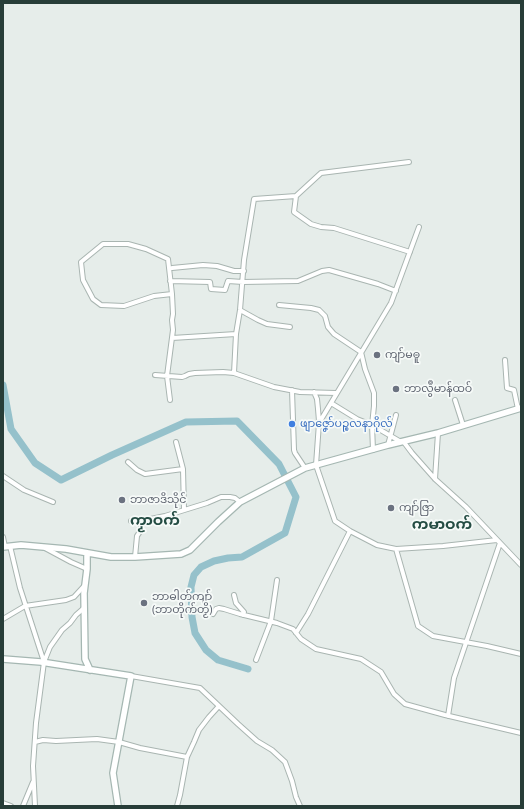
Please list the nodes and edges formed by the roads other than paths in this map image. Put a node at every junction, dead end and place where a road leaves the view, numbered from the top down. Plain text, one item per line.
1 (409, 162) dead end
2 (296, 196) junction
3 (419, 227) dead end
4 (410, 252) junction
5 (172, 268) dead end
6 (244, 271) junction
7 (170, 281) junction
8 (243, 282) junction
9 (396, 290) junction
10 (172, 294) junction
11 (279, 305) dead end
12 (240, 310) junction
13 (290, 327) dead end
14 (236, 334) junction
15 (172, 338) junction
16 (361, 352) junction
17 (505, 360) dead end
18 (234, 373) junction
19 (155, 375) dead end
20 (167, 376) junction
21 (292, 390) junction
22 (314, 392) junction
23 (336, 393) junction
24 (170, 400) dead end
25 (455, 400) dead end
26 (331, 403) junction
27 (520, 409) edge
28 (396, 415) dead end
29 (319, 422) junction
30 (372, 425) junction
31 (463, 425) junction
32 (438, 432) junction
33 (391, 435) junction
34 (176, 442) dead end
35 (402, 442) junction
36 (388, 445) junction
37 (373, 450) junction
38 (128, 462) dead end
39 (316, 465) junction
40 (305, 468) junction
41 (182, 469) junction
42 (3, 476) edge
43 (435, 479) junction
44 (53, 502) dead end
45 (240, 502) junction
46 (184, 510) junction
47 (131, 521) dead end
48 (141, 521) junction
49 (350, 531) junction
50 (3, 537) edge
51 (498, 541) junction
52 (6, 546) edge
53 (42, 547) junction
54 (396, 549) junction
55 (87, 553) junction
56 (135, 557) junction
57 (521, 565) edge
58 (87, 569) junction
59 (277, 580) dead end
60 (85, 585) junction
61 (234, 595) dead end
62 (25, 606) junction
63 (84, 608) junction
64 (213, 614) dead end
65 (243, 615) junction
66 (3, 619) edge
67 (271, 621) junction
68 (296, 633) junction
69 (467, 642) junction
70 (521, 654) edge
71 (3, 659) edge
72 (256, 660) dead end
73 (44, 662) junction
74 (90, 670) junction
75 (131, 676) junction
76 (218, 706) junction
77 (448, 716) junction
78 (521, 733) edge
79 (34, 742) junction
80 (119, 742) junction
81 (187, 757) junction
82 (34, 781) junction
83 (3, 803) edge
84 (11, 806) edge
85 (23, 806) edge
86 (35, 806) edge
87 (118, 806) edge
88 (177, 806) edge
89 (300, 806) edge

1 - 2 street
2 - 4 street
2 - 6 street
3 - 4 street
4 - 9 street
5 - 6 street
6 - 8 street
7 - 8 street
7 - 10 street
7 - 10 street
8 - 9 street
8 - 12 street
9 - 16 street
10 - 15 street
11 - 16 street
12 - 13 street
12 - 14 street
14 - 15 street
14 - 18 street
15 - 20 street
16 - 23 street
16 - 30 street
17 - 27 street
18 - 20 street
18 - 21 street
19 - 20 street
20 - 24 street
21 - 22 street
21 - 40 street
22 - 23 street
22 - 29 street
23 - 26 street
25 - 31 street
26 - 29 street
26 - 30 street
27 - 31 street
28 - 33 street
29 - 39 street
30 - 33 street
30 - 37 street
31 - 32 street
32 - 35 street
32 - 43 street
33 - 35 street
33 - 36 street
34 - 41 street
35 - 36 street
35 - 43 street
36 - 37 street
37 - 39 street
38 - 41 street
39 - 40 street
39 - 49 street
40 - 45 street
41 - 46 street
42 - 44 street
43 - 51 street
45 - 46 street
45 - 56 street
46 - 48 street
47 - 48 street
48 - 56 street
49 - 54 street
49 - 68 street
50 - 52 street
51 - 54 street
51 - 57 street
51 - 69 street
52 - 53 street
52 - 62 street
53 - 55 street
53 - 58 street
54 - 69 street
55 - 56 street
55 - 58 street
58 - 60 street
59 - 67 street
60 - 62 street
60 - 63 street
61 - 65 street
62 - 66 street
62 - 73 street
63 - 73 street
63 - 74 street
64 - 65 street
65 - 67 street
67 - 68 street
67 - 72 street
68 - 77 street
69 - 70 street
69 - 77 street
71 - 73 street
73 - 74 street
73 - 79 street
74 - 75 street
75 - 76 street
75 - 80 street
76 - 81 street
76 - 89 street
77 - 78 street
79 - 80 street
79 - 82 street
80 - 81 street
80 - 87 street
81 - 88 street
82 - 85 street
82 - 86 street
83 - 84 street

